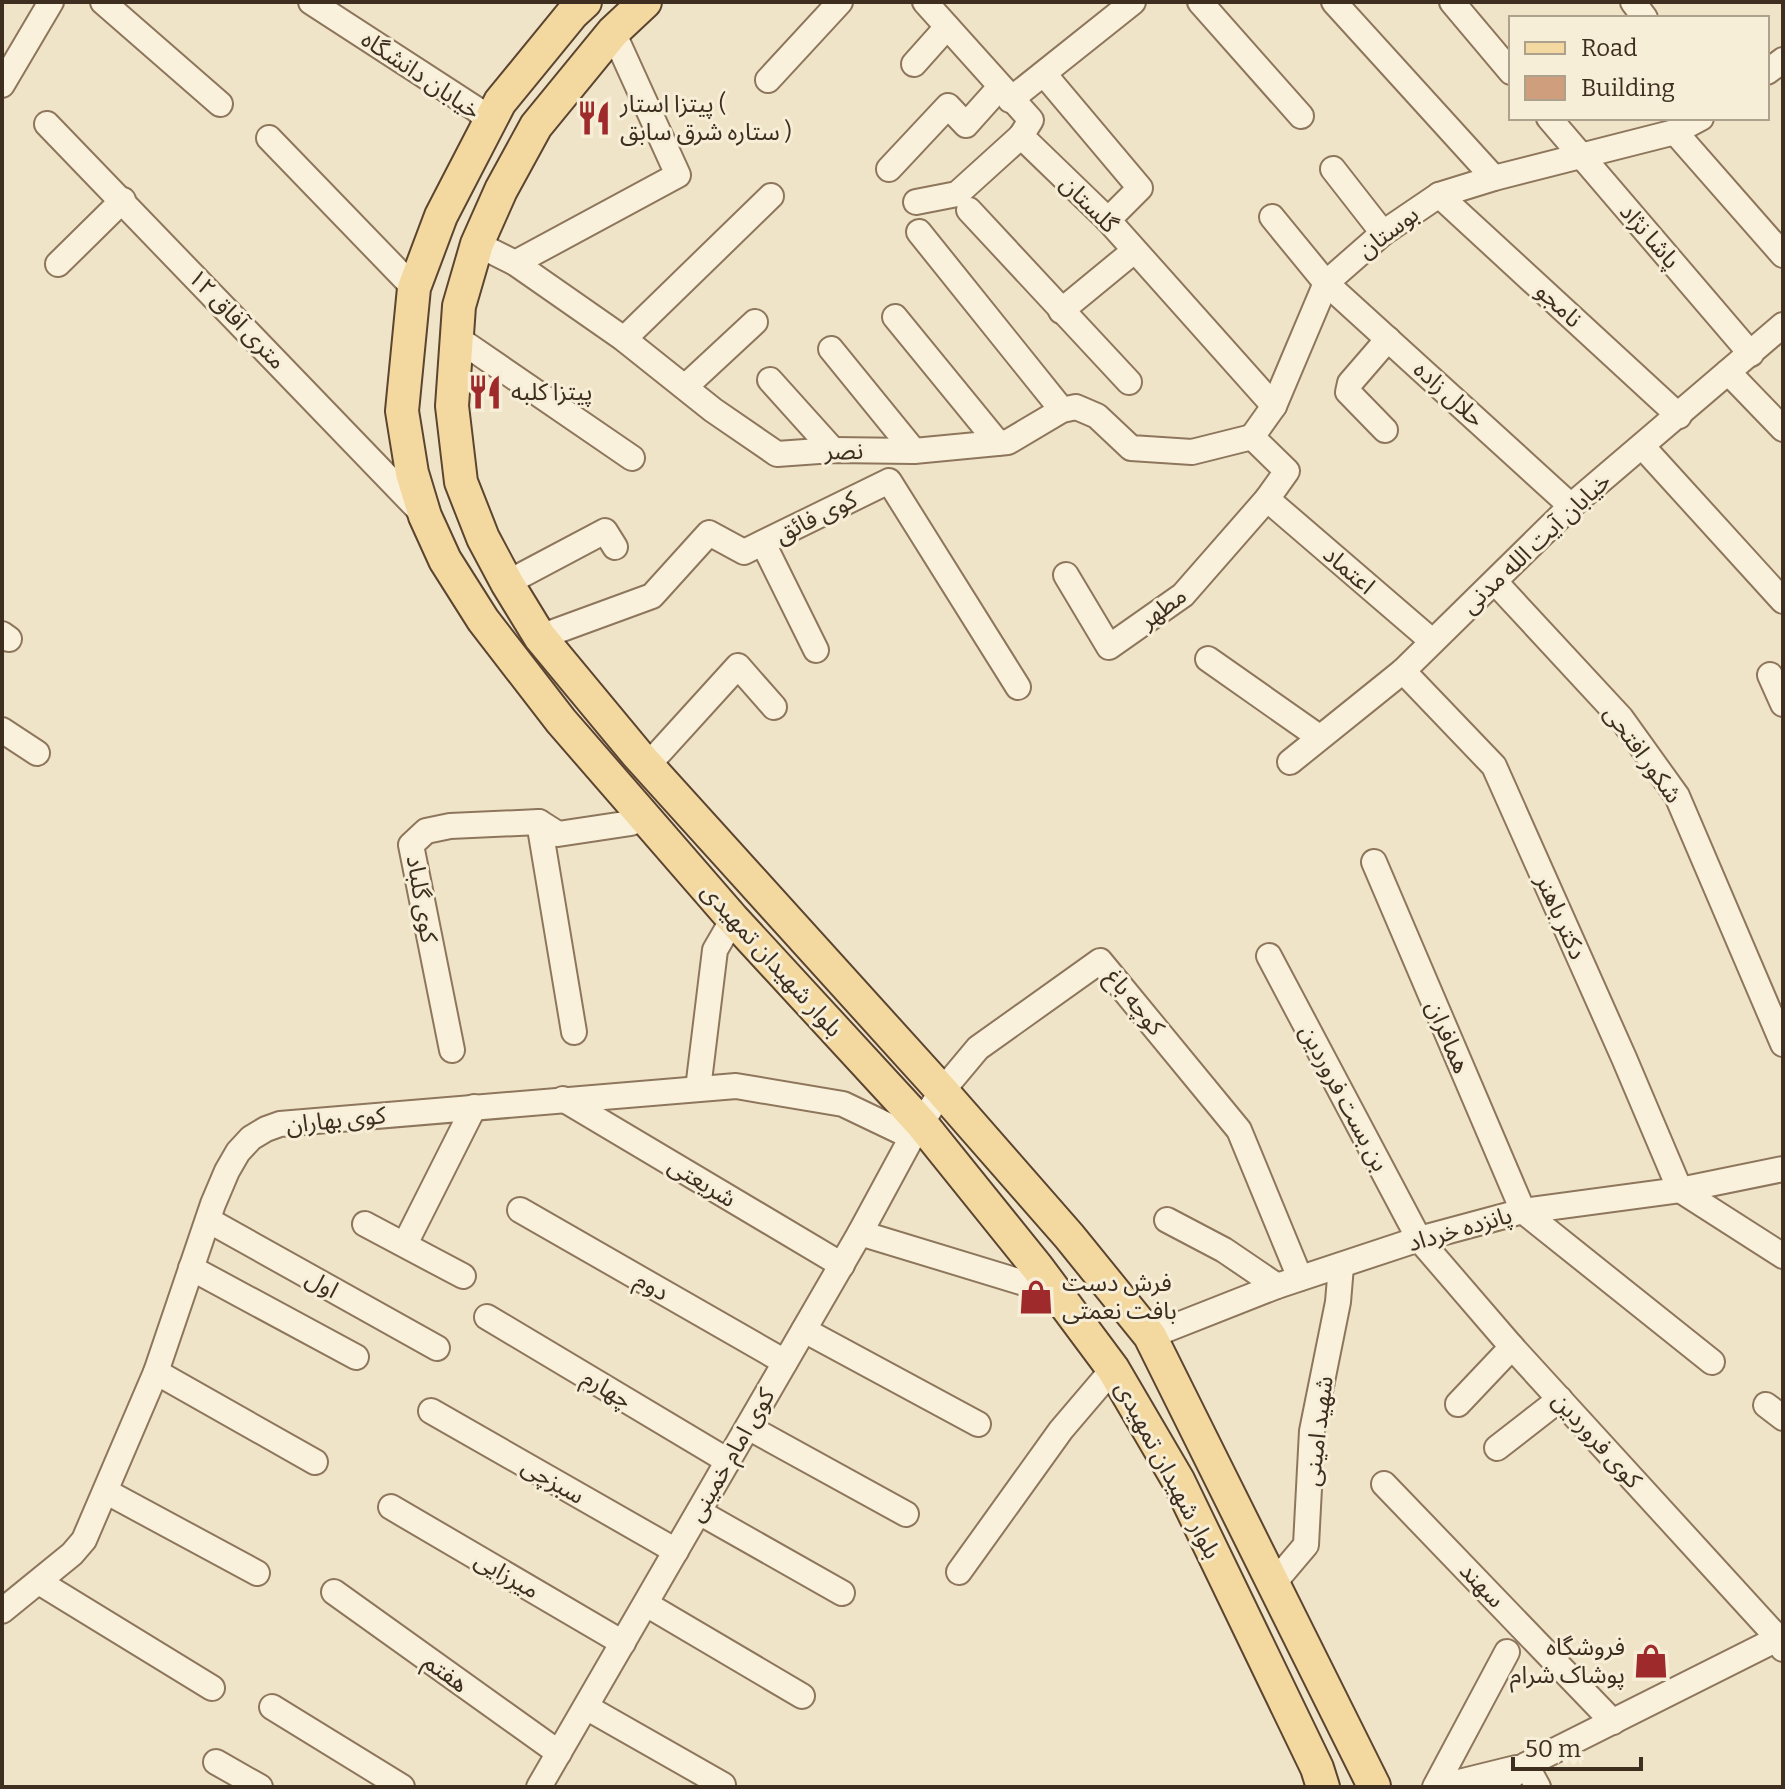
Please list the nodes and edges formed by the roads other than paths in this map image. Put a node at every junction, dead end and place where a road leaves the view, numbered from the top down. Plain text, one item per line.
1 (51, 2) edge
2 (103, 2) edge
3 (311, 2) edge
4 (585, 2) edge
5 (645, 2) edge
6 (840, 2) edge
7 (925, 2) edge
8 (1133, 2) edge
9 (1200, 2) edge
10 (1334, 2) edge
11 (1452, 2) edge
12 (947, 27) junction
13 (613, 32) junction
14 (556, 33) junction
15 (590, 59) junction
16 (914, 64) dead end
17 (1509, 70) edge
18 (1044, 74) junction
19 (768, 80) dead end
20 (2, 85) edge
21 (1005, 94) junction
22 (220, 104) dead end
23 (495, 112) junction
24 (1301, 116) dead end
25 (1551, 120) edge
26 (1697, 120) edge
27 (47, 124) dead end
28 (536, 126) junction
29 (1675, 132) junction
30 (1021, 136) junction
31 (269, 138) dead end
32 (1581, 157) junction
33 (889, 169) dead end
34 (1333, 169) dead end
35 (1494, 178) junction
36 (1439, 195) junction
37 (771, 196) dead end
38 (123, 200) junction
39 (916, 202) dead end
40 (969, 210) dead end
41 (1272, 217) dead end
42 (1108, 220) junction
43 (919, 232) dead end
44 (1383, 233) junction
45 (477, 244) junction
46 (1134, 251) junction
47 (1783, 255) edge
48 (515, 263) junction
49 (58, 264) dead end
50 (1326, 283) junction
51 (414, 288) junction
52 (1061, 311) junction
53 (895, 317) dead end
54 (755, 322) dead end
55 (1783, 325) edge
56 (457, 338) junction
57 (624, 339) junction
58 (1388, 339) junction
59 (831, 349) dead end
60 (1751, 354) junction
61 (1728, 372) junction
62 (770, 380) dead end
63 (1129, 382) dead end
64 (685, 387) junction
65 (1274, 406) junction
66 (1062, 410) junction
67 (1679, 416) junction
68 (1783, 429) edge
69 (1385, 430) dead end
70 (1252, 437) junction
71 (998, 443) junction
72 (1642, 446) junction
73 (833, 450) junction
74 (914, 451) junction
75 (632, 458) dead end
76 (1267, 499) junction
77 (1571, 506) junction
78 (425, 516) junction
79 (763, 543) junction
80 (615, 547) dead end
81 (1066, 575) dead end
82 (1495, 582) junction
83 (507, 583) junction
84 (1783, 601) edge
85 (540, 637) junction
86 (1432, 641) junction
87 (816, 650) dead end
88 (1208, 659) dead end
89 (1403, 671) junction
90 (1770, 675) dead end
91 (1018, 687) dead end
92 (1783, 704) edge
93 (774, 707) dead end
94 (2, 730) edge
95 (1319, 737) junction
96 (37, 753) dead end
97 (1290, 762) dead end
98 (648, 765) junction
99 (642, 814) junction
100 (539, 822) junction
101 (1374, 862) dead end
102 (733, 919) junction
103 (1269, 956) dead end
104 (574, 1032) dead end
105 (1783, 1044) edge
106 (452, 1050) dead end
107 (698, 1089) junction
108 (942, 1091) junction
109 (563, 1099) junction
110 (474, 1107) junction
111 (917, 1130) junction
112 (1783, 1169) edge
113 (1680, 1190) junction
114 (520, 1210) dead end
115 (1523, 1211) junction
116 (208, 1220) junction
117 (1167, 1220) dead end
118 (365, 1224) dead end
119 (860, 1233) junction
120 (1419, 1239) junction
121 (405, 1244) junction
122 (1783, 1256) edge
123 (842, 1265) junction
124 (1341, 1266) junction
125 (191, 1268) junction
126 (463, 1276) dead end
127 (1300, 1278) junction
128 (1277, 1286) junction
129 (1057, 1293) junction
130 (487, 1317) dead end
131 (804, 1330) junction
132 (1150, 1336) junction
133 (1512, 1347) junction
134 (437, 1348) dead end
135 (356, 1357) dead end
136 (785, 1362) junction
137 (1712, 1362) dead end
138 (1113, 1369) junction
139 (156, 1372) junction
140 (1560, 1399) junction
141 (1458, 1404) dead end
142 (431, 1411) dead end
143 (978, 1424) dead end
144 (748, 1427) junction
145 (1497, 1448) dead end
146 (728, 1461) junction
147 (315, 1462) dead end
148 (1384, 1484) dead end
149 (107, 1492) junction
150 (391, 1507) dead end
151 (699, 1512) junction
152 (906, 1514) dead end
153 (676, 1551) junction
154 (959, 1572) dead end
155 (257, 1573) dead end
156 (39, 1582) junction
157 (1273, 1584) junction
158 (334, 1592) dead end
159 (842, 1593) dead end
160 (646, 1604) junction
161 (2, 1611) edge
162 (1781, 1641) edge
163 (623, 1643) junction
164 (1507, 1652) dead end
165 (212, 1688) dead end
166 (802, 1696) dead end
167 (272, 1707) dead end
168 (586, 1707) junction
169 (1613, 1722) junction
170 (559, 1753) junction
171 (216, 1762) dead end
172 (1526, 1765) junction
173 (1317, 1781) edge
174 (723, 1785) edge
175 (1374, 1786) edge
176 (260, 1787) edge
177 (402, 1787) edge
178 (539, 1787) edge
179 (1368, 1787) edge
180 (1385, 1787) edge
181 (1437, 1787) edge
182 (1498, 1787) edge
183 (1538, 1787) edge

1 - 20 street
2 - 22 street
3 - 23 street, خیابان دانشگاه
4 - 14 main road, بلوار شهیدان تمهیدی
5 - 13 main road, بلوار شهیدان تمهیدی
6 - 19 street
7 - 12 street
8 - 18 street
9 - 24 street
10 - 35 street
11 - 17 street
12 - 16 street
12 - 21 street
13 - 15 main road, بلوار شهیدان تمهیدی
13 - 48 street
14 - 15 main road
14 - 23 main road, بلوار شهیدان تمهیدی
15 - 28 main road, بلوار شهیدان تمهیدی
18 - 21 street
18 - 42 street
21 - 30 street
21 - 33 street
23 - 28 main road
23 - 51 main road, بلوار شهیدان تمهیدی
25 - 32 street, پاشا نژاد
26 - 29 street, بوستان
27 - 38 street, ۱۲ متری آفاق
28 - 45 main road, بلوار شهیدان تمهیدی
29 - 32 street, بوستان
29 - 47 street
30 - 39 street
30 - 42 street, گلستان
31 - 51 street
32 - 35 street, بوستان
32 - 60 street, پاشا نژاد
34 - 44 street
35 - 36 street, بوستان
36 - 44 street, بوستان
36 - 67 street, نامجو
37 - 57 street
38 - 49 street
38 - 78 street, ۱۲ متری آفاق
40 - 52 street
41 - 50 street, حلال زاده
42 - 46 street, گلستان
43 - 66 street
44 - 50 street, بوستان
45 - 48 street, نصر
45 - 56 main road, بلوار شهیدان تمهیدی
46 - 52 street
46 - 65 street, گلستان
48 - 57 street, نصر
50 - 58 street, حلال زاده
50 - 65 street, بوستان
51 - 78 main road, بلوار شهیدان تمهیدی
52 - 63 street
53 - 71 street
54 - 64 street
55 - 60 street, خیابان آیت الله مدنی
56 - 75 street
56 - 83 main road, بلوار شهیدان تمهیدی
57 - 64 street, نصر
58 - 69 street
58 - 77 street, حلال زاده
59 - 74 street
60 - 61 street, خیابان آیت الله مدنی
61 - 67 street, خیابان آیت الله مدنی
61 - 68 street
62 - 73 street
64 - 73 street, نصر
65 - 70 street, بوستان
66 - 70 street
66 - 71 street, نصر
67 - 72 street, خیابان آیت الله مدنی
70 - 76 street
71 - 74 street, نصر
72 - 77 street, خیابان آیت الله مدنی
72 - 84 street
73 - 74 street, نصر
76 - 81 street, مطهر
76 - 86 street, اعتماد
77 - 82 street, خیابان آیت الله مدنی
78 - 99 main road, بلوار شهیدان تمهیدی
79 - 85 street, کوی فائق
79 - 87 street
79 - 91 street, کوی فائق
80 - 83 street
82 - 86 street, خیابان آیت الله مدنی
82 - 105 street, شکور افتحی
83 - 85 main road, بلوار شهیدان تمهیدی
85 - 98 main road, بلوار شهیدان تمهیدی
86 - 89 street, خیابان آیت الله مدنی
88 - 95 street
89 - 95 street, خیابان آیت الله مدنی
89 - 113 street, دکتر باهنر
90 - 92 street
93 - 98 street
94 - 96 street
95 - 97 street, خیابان آیت الله مدنی
98 - 108 main road, بلوار شهیدان تمهیدی
99 - 100 street, کوی گلباد
99 - 102 main road, بلوار شهیدان تمهیدی
100 - 104 street
100 - 106 street, کوی گلباد
101 - 115 street, همافران
102 - 107 street
102 - 111 main road, بلوار شهیدان تمهیدی
103 - 120 street, بن بست فروردین
107 - 109 street, کوی بهاران
107 - 111 street, کوی بهاران
108 - 111 street, کوی امام خمینی
108 - 127 street, کوچه باغ
108 - 132 main road, بلوار شهیدان تمهیدی
109 - 110 street, کوی بهاران
109 - 123 street, شریعتی
110 - 116 street, کوی بهاران
110 - 121 street
111 - 119 street, کوی امام خمینی
111 - 129 main road, بلوار شهیدان تمهیدی
112 - 113 street, پانزده خرداد
113 - 115 street, پانزده خرداد
113 - 122 street
114 - 136 street, دوم
115 - 120 street, پانزده خرداد
115 - 137 street
116 - 125 street, کوی بهاران
116 - 134 street, اول
117 - 128 street
118 - 121 street
119 - 123 street, کوی امام خمینی
119 - 129 street
120 - 124 street, پانزده خرداد
120 - 133 street, کوی فروردین
121 - 126 street
123 - 131 street, کوی امام خمینی
124 - 127 street, پانزده خرداد
124 - 157 street, شهید امینی
125 - 135 street
125 - 139 street, کوی بهاران
127 - 128 street, پانزده خرداد
128 - 132 street, پانزده خرداد
129 - 138 main road, بلوار شهیدان تمهیدی
130 - 146 street, چهارم
131 - 136 street, کوی امام خمینی
131 - 143 street
132 - 157 main road, بلوار شهیدان تمهیدی
133 - 140 street, کوی فروردین
133 - 141 street
136 - 144 street, کوی امام خمینی
138 - 154 street
138 - 173 main road, بلوار شهیدان تمهیدی
139 - 147 street
139 - 149 street, کوی بهاران
140 - 145 street
140 - 162 street, کوی فروردین
142 - 153 street, سبزچی
144 - 146 street, کوی امام خمینی
144 - 152 street
146 - 151 street, کوی امام خمینی
148 - 169 street, سهند
149 - 155 street
149 - 156 street, کوی بهاران
150 - 163 street, میرزایی
151 - 153 street, کوی امام خمینی
151 - 159 street
153 - 160 street, کوی امام خمینی
156 - 161 street, کوی بهاران
156 - 165 street
157 - 175 main road, بلوار شهیدان تمهیدی
158 - 170 street, هفتم
160 - 163 street, کوی امام خمینی
160 - 166 street
162 - 169 street
163 - 168 street, کوی امام خمینی
164 - 181 street
167 - 177 street
168 - 170 street, کوی امام خمینی
168 - 174 street
169 - 172 street
170 - 178 street, کوی امام خمینی
171 - 176 street
172 - 181 street
172 - 182 street
172 - 183 street
175 - 179 main road
175 - 180 main road

